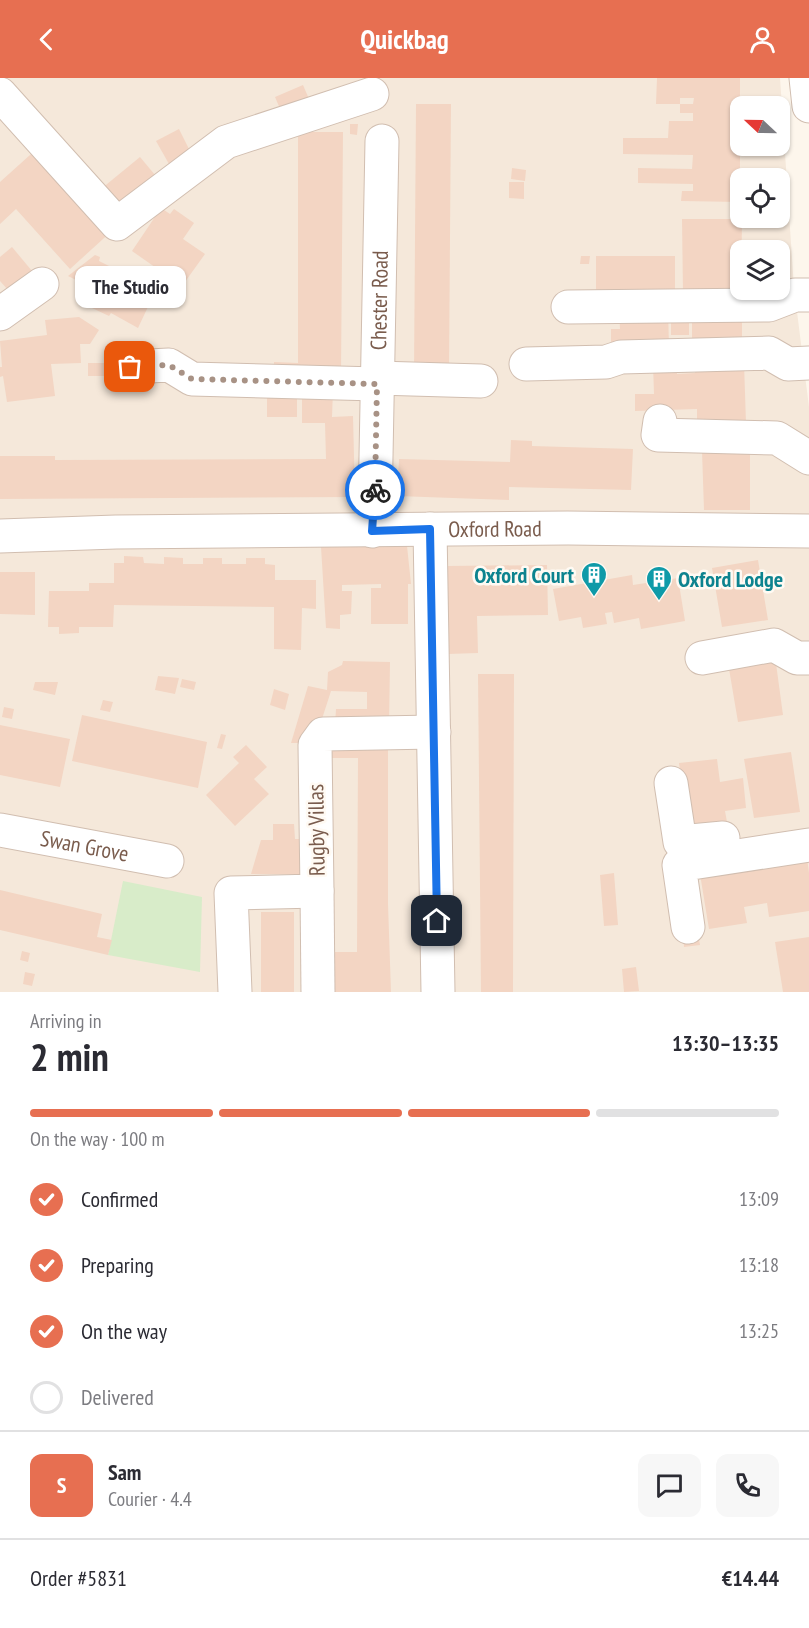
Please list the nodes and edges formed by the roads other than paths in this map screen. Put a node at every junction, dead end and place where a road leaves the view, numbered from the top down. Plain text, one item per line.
1 (807, 78) edge
2 (0, 94) edge
3 (372, 94) dead end
4 (809, 106) edge
5 (382, 141) dead end
6 (42, 284) dead end
7 (809, 295) edge
8 (568, 308) dead end
9 (0, 314) edge
10 (809, 363) edge
11 (526, 364) dead end
12 (130, 367) dead end
13 (377, 381) junction
14 (481, 381) dead end
15 (660, 421) dead end
16 (809, 458) edge
17 (430, 529) junction
18 (372, 531) junction
19 (809, 531) edge
20 (0, 536) edge
21 (702, 658) dead end
22 (809, 658) edge
23 (434, 732) junction
24 (671, 783) dead end
25 (0, 830) edge
26 (809, 830) edge
27 (809, 845) edge
28 (167, 861) dead end
29 (317, 891) junction
30 (688, 927) dead end
31 (235, 992) edge
32 (318, 992) edge
33 (438, 992) edge

1 - 4 street
2 - 3 street
5 - 13 street, Chester Road
6 - 9 street
7 - 8 street
10 - 11 street
12 - 13 street
13 - 14 street
13 - 18 street, Chester Road
15 - 16 street
17 - 18 street, Oxford Road
17 - 19 street, Oxford Road
17 - 23 street
18 - 20 street, Oxford Road
21 - 22 street
23 - 29 street, Rugby Villas
23 - 33 street
24 - 26 street
25 - 28 street, Swan Grove
27 - 30 street
29 - 31 street, Rugby Villas
29 - 32 street

